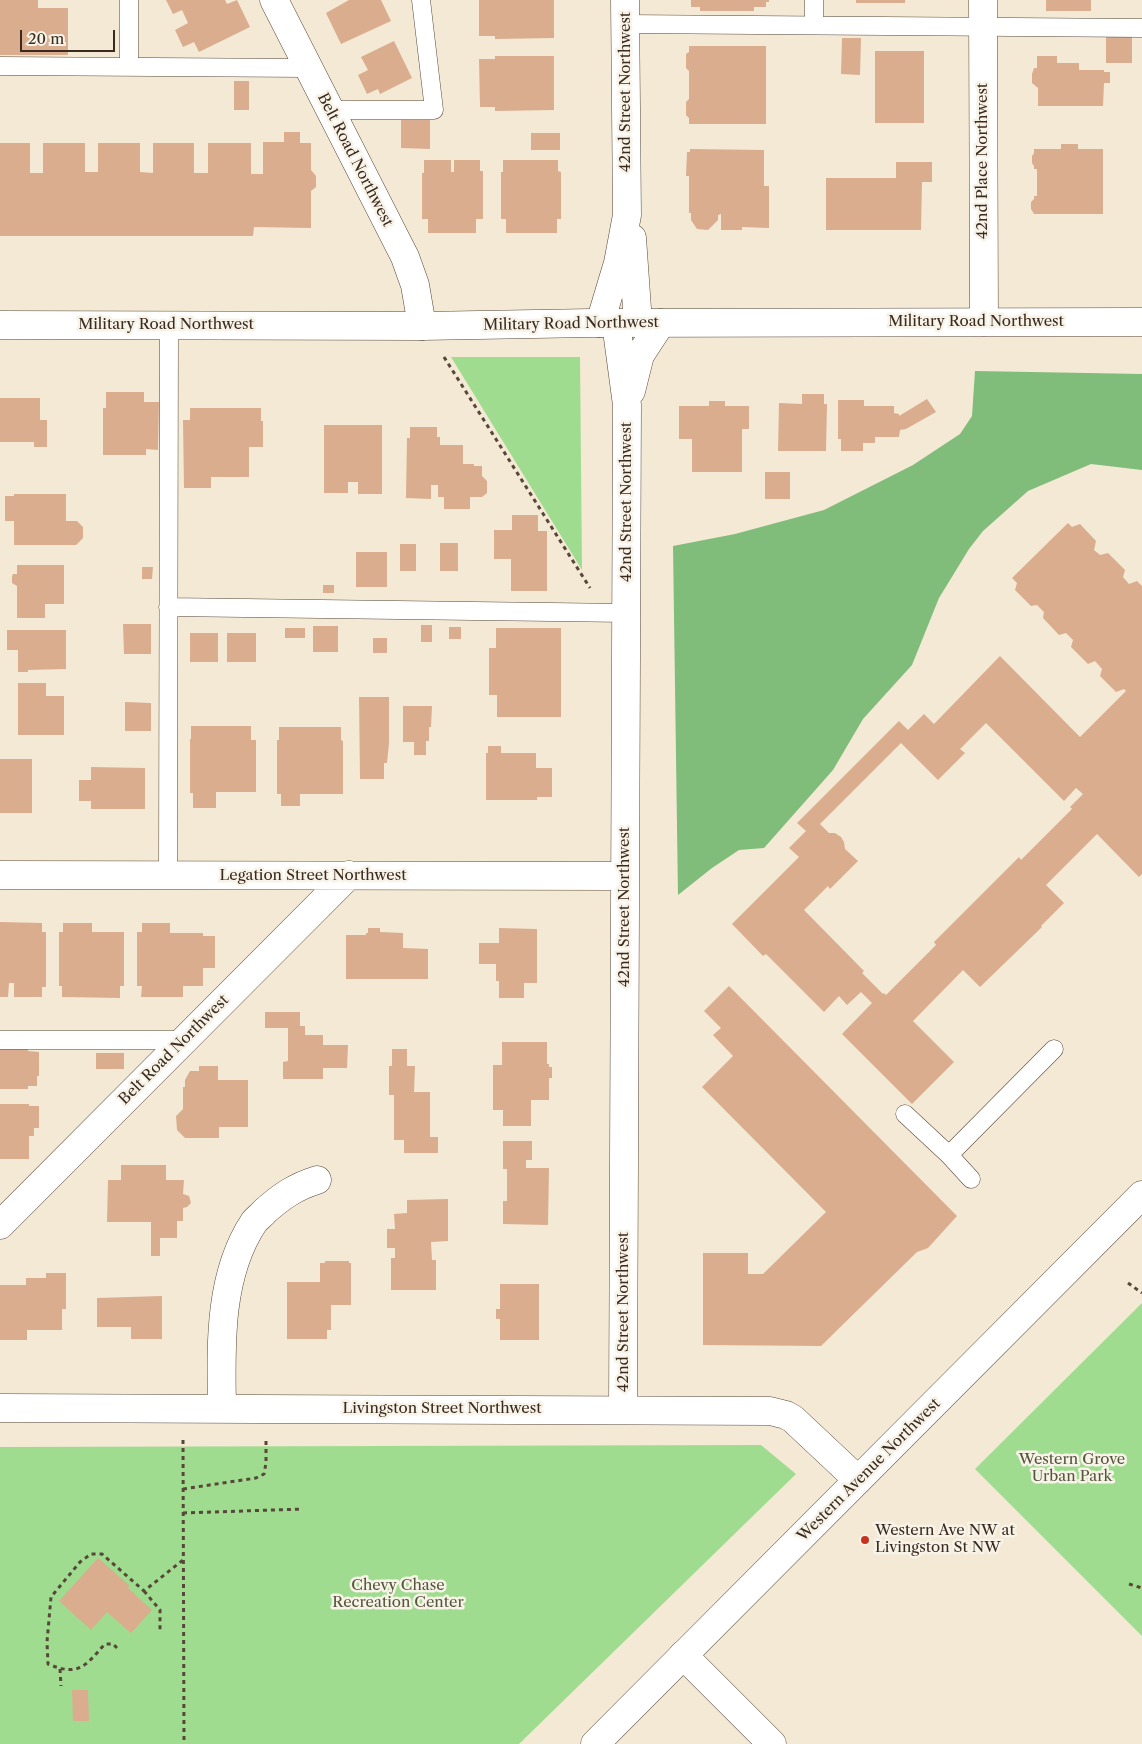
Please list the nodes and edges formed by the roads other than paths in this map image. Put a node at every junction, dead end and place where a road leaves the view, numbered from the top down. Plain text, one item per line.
1 (129, 0) edge
2 (274, 0) edge
3 (421, 0) edge
4 (814, 0) edge
5 (625, 12) edge
6 (983, 13) edge
7 (814, 25) junction
8 (1142, 28) edge
9 (0, 66) edge
10 (129, 66) junction
11 (307, 68) junction
12 (330, 110) junction
13 (627, 215) junction
14 (984, 322) junction
15 (1142, 322) edge
16 (629, 323) junction
17 (169, 324) junction
18 (0, 325) edge
19 (422, 326) junction
20 (627, 405) junction
21 (168, 607) junction
22 (627, 613) junction
23 (0, 875) edge
24 (168, 875) junction
25 (349, 875) junction
26 (625, 876) junction
27 (0, 1040) edge
28 (183, 1040) junction
29 (1054, 1049) dead end
30 (905, 1114) dead end
31 (949, 1155) junction
32 (971, 1179) dead end
33 (317, 1180) dead end
34 (1142, 1195) edge
35 (0, 1225) edge
36 (0, 1408) edge
37 (222, 1409) junction
38 (623, 1410) junction
39 (858, 1480) junction
40 (683, 1656) junction
41 (595, 1744) edge
42 (772, 1744) edge

1 - 10 lane
2 - 11 street, Belt Road Northwest
3 - 12 lane
4 - 7 lane
5 - 7 lane
5 - 13 street, 42nd Street Northwest
6 - 7 lane
6 - 8 lane
6 - 14 street, 42nd Place Northwest
9 - 10 lane
10 - 11 lane
11 - 12 street, Belt Road Northwest
12 - 19 street, Belt Road Northwest
13 - 16 street, 42nd Street Northwest
13 - 16 street, 42nd Street Northwest
14 - 15 street, Military Road Northwest
14 - 16 street, Military Road Northwest
16 - 19 street, Military Road Northwest
16 - 20 street, 42nd Street Northwest
16 - 20 street, 42nd Street Northwest
17 - 18 street, Military Road Northwest
17 - 19 street, Military Road Northwest
17 - 21 lane
20 - 22 street, 42nd Street Northwest
21 - 22 lane
21 - 24 lane
22 - 26 street, 42nd Street Northwest
23 - 24 street, Legation Street Northwest
24 - 25 street, Legation Street Northwest
25 - 26 street, Legation Street Northwest
25 - 28 street, Belt Road Northwest
26 - 38 street, 42nd Street Northwest
27 - 28 lane
28 - 35 street, Belt Road Northwest
29 - 31 lane
30 - 31 lane
31 - 32 lane
33 - 37 street
34 - 39 street, Western Avenue Northwest
36 - 37 street, Livingston Street Northwest
37 - 38 street, Livingston Street Northwest
38 - 39 street, Livingston Street Northwest
39 - 40 street, Western Avenue Northwest
40 - 41 street, Western Avenue Northwest
40 - 42 street

